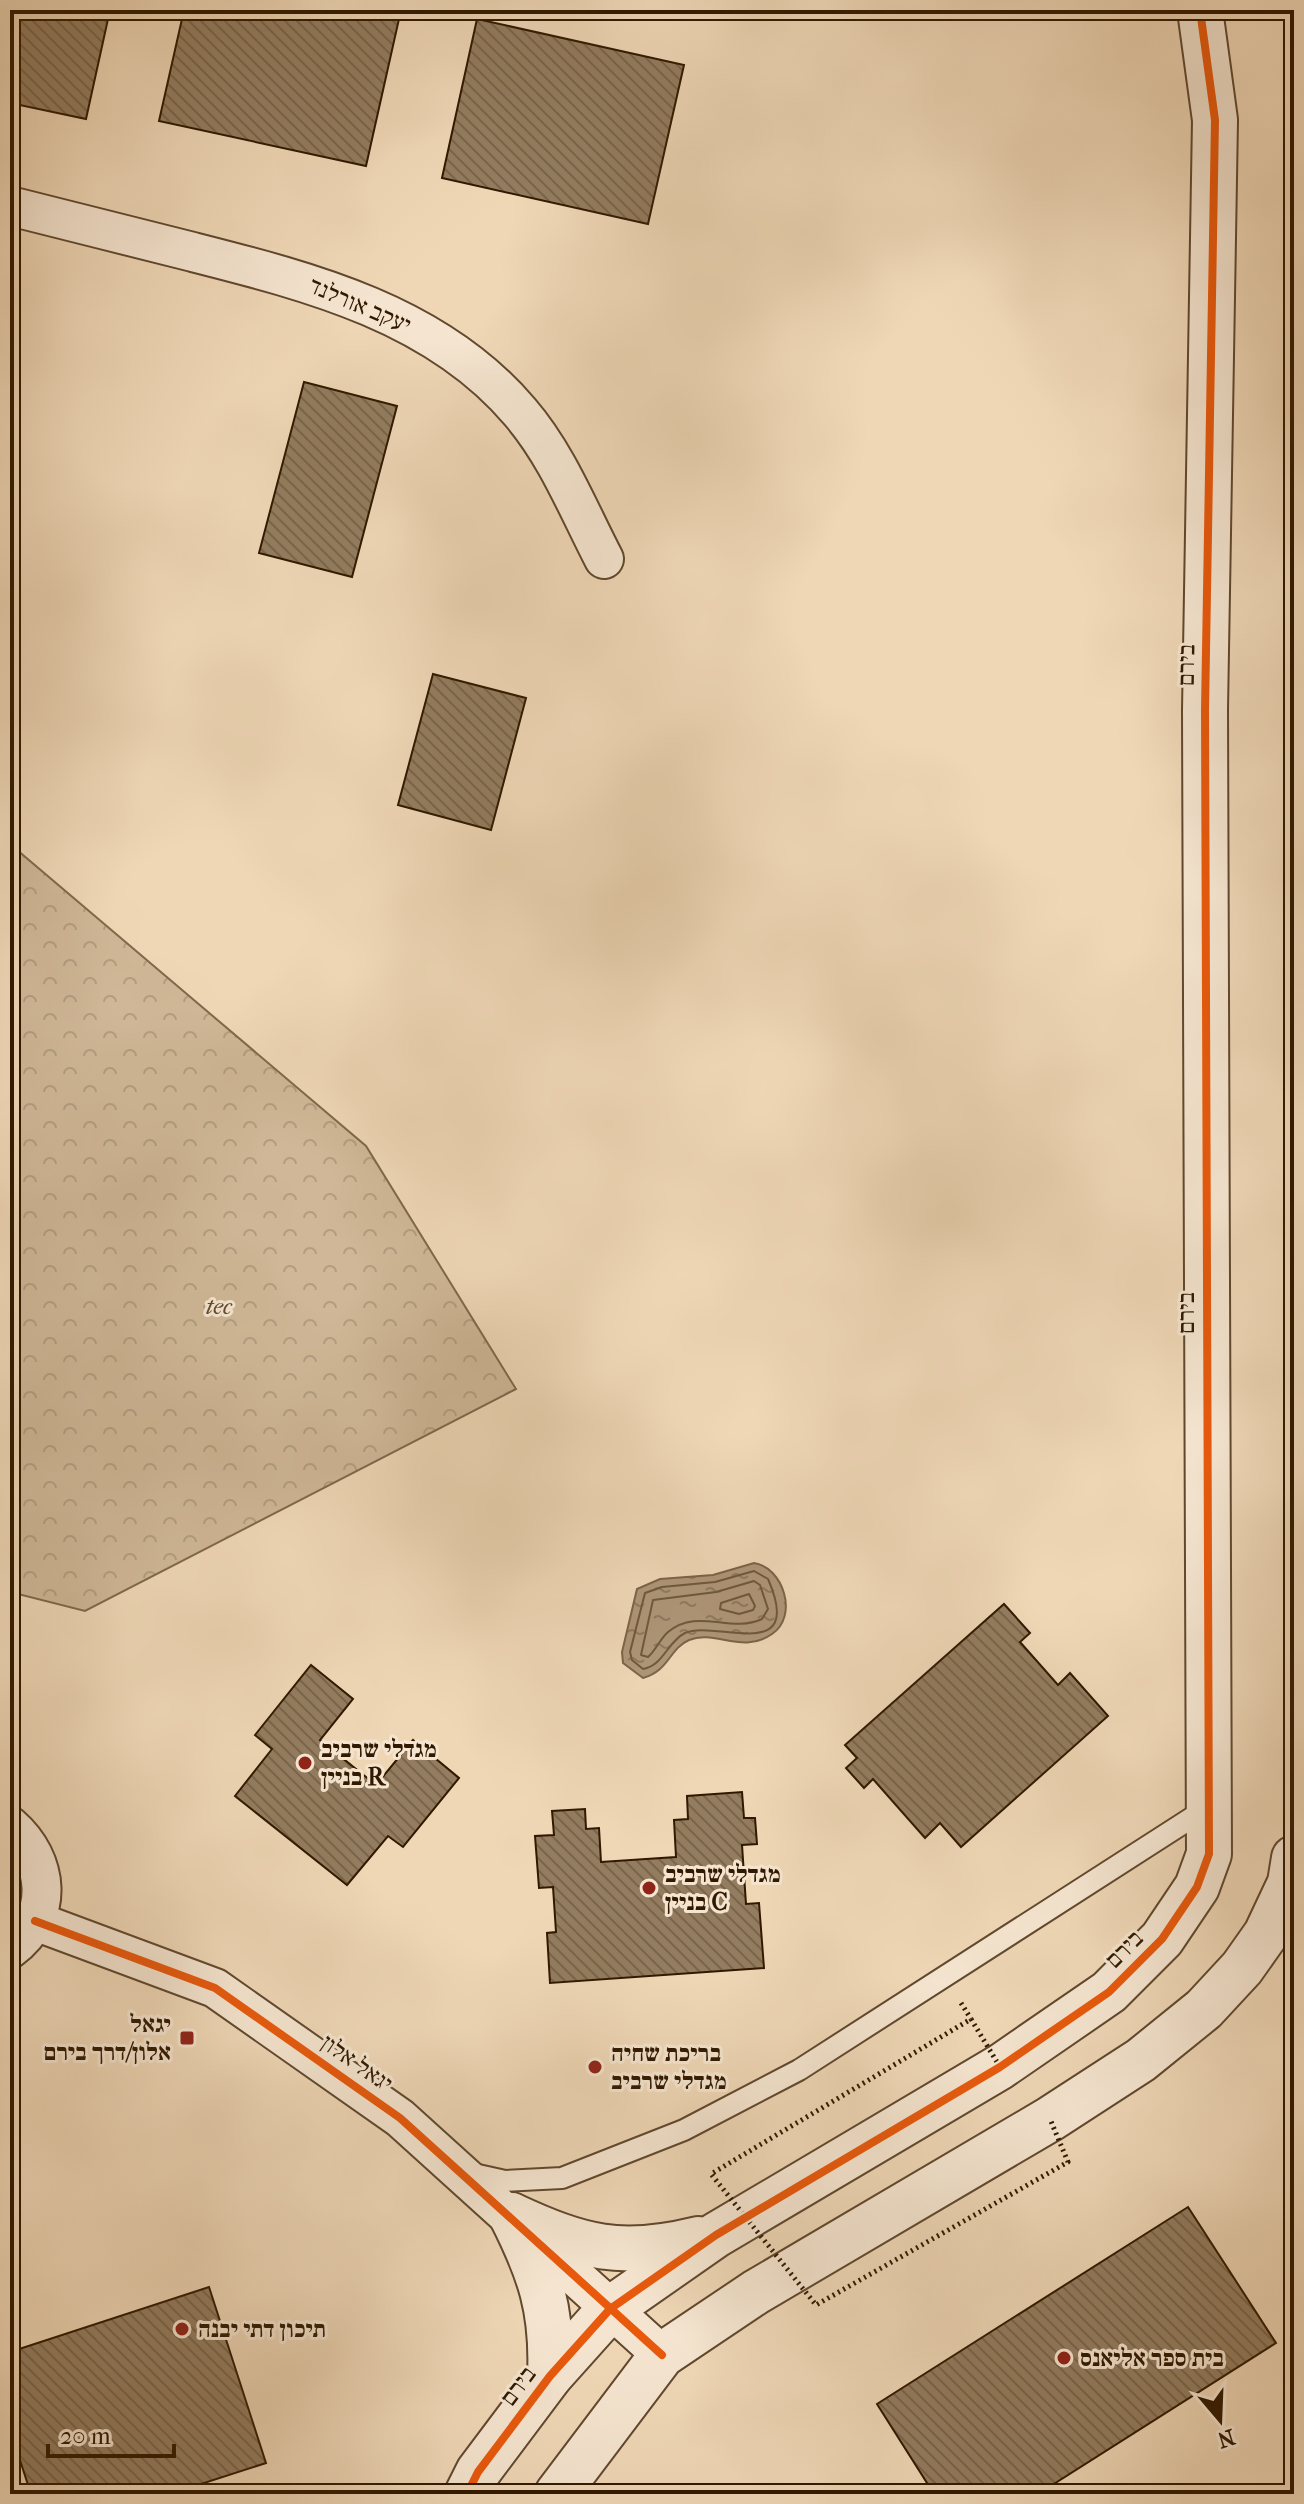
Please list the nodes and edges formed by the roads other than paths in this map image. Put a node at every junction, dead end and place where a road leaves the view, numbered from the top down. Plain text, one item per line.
1 (1200, 10) edge
2 (10, 206) edge
3 (604, 559) dead end
4 (1211, 1806) junction
5 (10, 1826) edge
6 (1294, 1858) edge
7 (35, 1921) junction
8 (10, 1949) edge
9 (462, 2172) junction
10 (511, 2215) junction
11 (716, 2235) junction
12 (610, 2309) junction
13 (662, 2355) junction
14 (550, 2376) junction
15 (467, 2494) edge
16 (557, 2494) edge

1 - 4 street, בירם
2 - 3 street, יעקב אורלנד
4 - 9 lane
4 - 11 street, בירם
5 - 7 street
6 - 13 street
7 - 8 street
7 - 9 street, יגאל אלון
9 - 10 street, יגאל אלון
10 - 11 street
10 - 12 street, יגאל אלון
10 - 14 street
11 - 12 street, בירם
12 - 13 street
12 - 14 street, בירם
13 - 16 street
14 - 15 street, בירם

